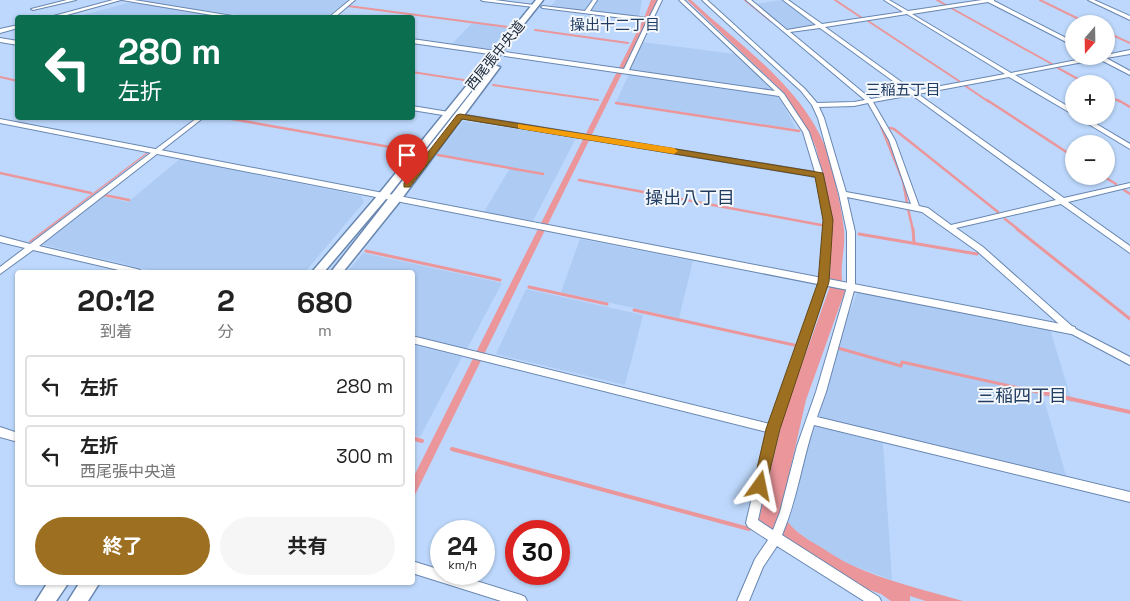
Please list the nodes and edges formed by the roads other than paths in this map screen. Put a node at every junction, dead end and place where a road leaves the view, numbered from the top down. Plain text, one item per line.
1 (74, 0) edge
2 (119, 0) edge
3 (140, 0) edge
4 (353, 0) edge
5 (483, 0) edge
6 (595, 0) edge
7 (660, 0) edge
8 (681, 0) edge
9 (704, 0) edge
10 (748, 0) edge
11 (785, 0) edge
12 (886, 0) edge
13 (990, 0) edge
14 (1090, 0) edge
15 (128, 1) edge
16 (58, 2) edge
17 (101, 2) edge
18 (542, 3) edge
19 (33, 9) dead end
20 (587, 12) junction
21 (61, 13) junction
22 (908, 13) junction
23 (56, 15) edge
24 (223, 15) edge
25 (334, 15) edge
26 (1130, 18) edge
27 (640, 19) joint
28 (650, 20) junction
29 (821, 26) junction
30 (15, 27) edge
31 (0, 31) edge
32 (788, 31) junction
33 (1065, 39) edge
34 (0, 40) edge
35 (415, 41) edge
36 (8, 42) junction
37 (15, 43) edge
38 (0, 45) edge
39 (1130, 52) edge
40 (501, 54) junction
41 (1115, 54) edge
42 (1065, 64) edge
43 (1114, 65) edge
44 (626, 71) junction
45 (1130, 73) edge
46 (1010, 75) junction
47 (912, 93) junction
48 (781, 94) junction
49 (869, 100) junction
50 (814, 105) junction
51 (415, 108) edge
52 (1065, 109) edge
53 (449, 114) junction
54 (460, 116) junction
55 (197, 120) edge
56 (0, 121) edge
57 (1093, 125) edge
58 (1130, 147) edge
59 (156, 151) junction
60 (819, 175) junction
61 (1130, 185) edge
62 (844, 194) junction
63 (382, 197) junction
64 (396, 199) junction
65 (1062, 202) junction
66 (916, 207) junction
67 (951, 228) junction
68 (0, 239) edge
69 (32, 247) junction
70 (1130, 250) edge
71 (129, 270) edge
72 (320, 270) edge
73 (339, 270) edge
74 (0, 271) edge
75 (825, 282) junction
76 (848, 286) junction
77 (1071, 330) junction
78 (415, 340) edge
79 (1130, 361) edge
80 (811, 420) junction
81 (773, 429) junction
82 (0, 432) edge
83 (15, 437) edge
84 (1130, 497) edge
85 (775, 539) junction
86 (415, 568) edge
87 (58, 585) edge
88 (89, 585) edge
89 (45, 601) edge
90 (77, 601) edge
91 (521, 601) edge
92 (743, 601) edge
93 (874, 601) edge

1 - 16 street
2 - 17 street
3 - 15 street
4 - 25 street
5 - 18 street
6 - 20 street
7 - 28 street
8 - 48 street
9 - 50 street
10 - 32 street
11 - 29 street
12 - 22 street
13 - 22 street
13 - 33 street
14 - 26 street
15 - 24 street
16 - 19 street
16 - 21 street
17 - 21 street
18 - 20 street
18 - 40 main road, 西尾張中央道
20 - 27 street
21 - 23 street
22 - 29 street
22 - 46 street
27 - 28 street
28 - 44 street
29 - 32 street
29 - 47 street
30 - 31 street
32 - 49 street
34 - 36 street
35 - 40 street
36 - 37 street
36 - 38 street
39 - 41 street
40 - 44 street
40 - 53 main road, 西尾張中央道
40 - 54 main road, 西尾張中央道
42 - 46 street
43 - 45 street
44 - 48 street
46 - 47 street
46 - 52 street
47 - 49 street
47 - 65 street
48 - 60 street
49 - 50 street
49 - 66 street
50 - 62 street
51 - 53 street
53 - 63 main road, 西尾張中央道
54 - 60 street
54 - 64 main road, 西尾張中央道
55 - 59 street
56 - 59 street
57 - 58 street
59 - 63 street
59 - 69 street
60 - 75 street
61 - 65 street
62 - 66 street
62 - 76 street
63 - 64 street
63 - 72 main road, 西尾張中央道
64 - 73 main road, 西尾張中央道
64 - 75 street
65 - 67 street
65 - 70 street
66 - 67 street
67 - 77 street
68 - 69 street
69 - 71 street
69 - 74 street
75 - 76 street
75 - 81 street
76 - 77 street
76 - 80 street
77 - 79 street
78 - 81 street
80 - 84 street
80 - 85 street
81 - 85 street
82 - 83 street
85 - 92 street
85 - 93 street
86 - 91 street
87 - 89 main road
88 - 90 main road

